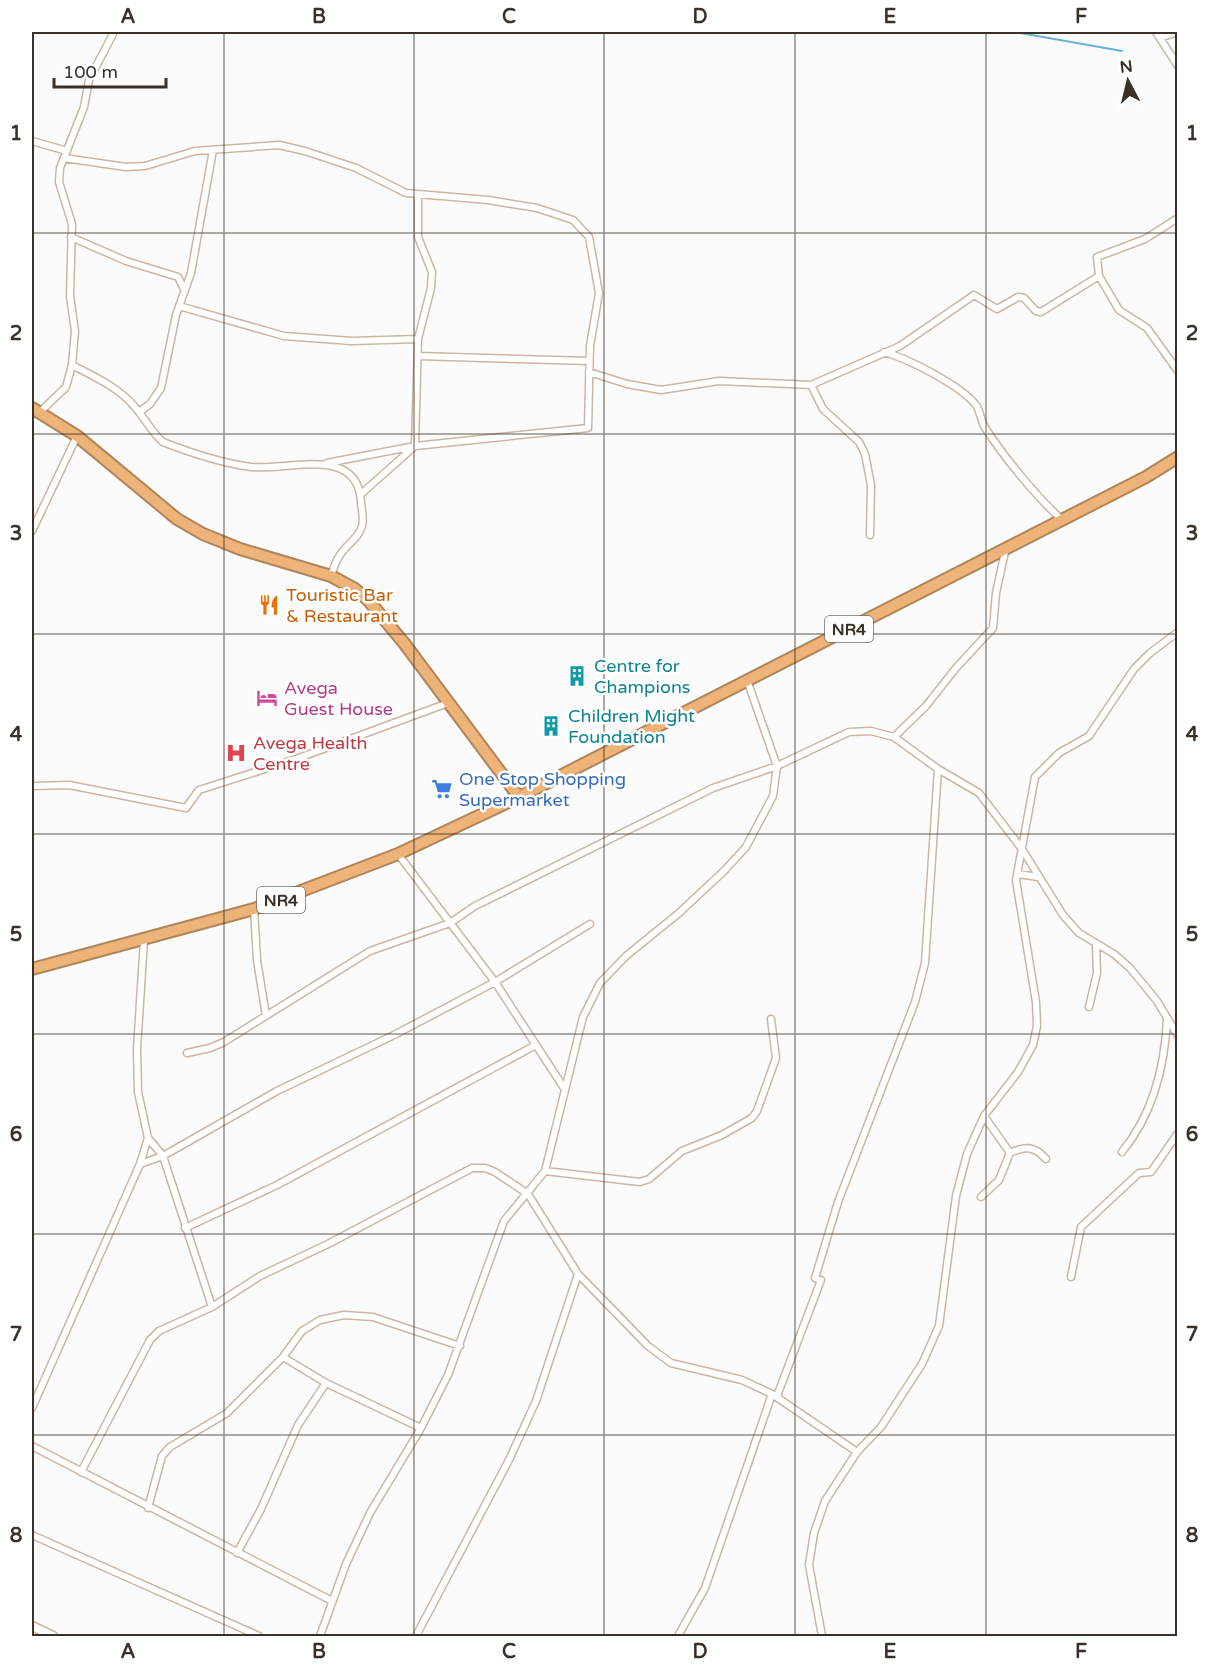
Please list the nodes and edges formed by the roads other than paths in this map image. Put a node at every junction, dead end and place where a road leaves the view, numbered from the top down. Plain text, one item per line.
1 (114, 32) edge
2 (1156, 32) edge
3 (1177, 32) edge
4 (1160, 38) junction
5 (1178, 66) edge
6 (32, 141) edge
7 (213, 150) junction
8 (67, 151) junction
9 (64, 158) junction
10 (418, 196) junction
11 (1178, 218) edge
12 (71, 237) junction
13 (1100, 276) junction
14 (185, 291) junction
15 (179, 306) junction
16 (418, 339) junction
17 (884, 352) junction
18 (418, 356) junction
19 (590, 361) junction
20 (72, 365) junction
21 (1178, 371) edge
22 (589, 372) junction
23 (811, 385) junction
24 (36, 410) edge
25 (139, 412) junction
26 (77, 436) junction
27 (415, 446) junction
28 (1178, 457) edge
29 (322, 464) junction
30 (361, 494) junction
31 (1061, 519) junction
32 (32, 531) edge
33 (870, 535) dead end
34 (1006, 547) junction
35 (331, 576) junction
36 (1178, 632) edge
37 (747, 680) junction
38 (448, 703) junction
39 (894, 737) junction
40 (777, 766) junction
41 (938, 769) junction
42 (32, 786) edge
43 (519, 797) junction
44 (1022, 849) junction
45 (398, 854) junction
46 (1018, 874) junction
47 (1038, 877) junction
48 (254, 909) junction
49 (450, 922) junction
50 (591, 924) dead end
51 (144, 940) junction
52 (1096, 945) junction
53 (32, 969) edge
54 (495, 982) junction
55 (1089, 1007) dead end
56 (266, 1016) junction
57 (1167, 1017) junction
58 (771, 1019) dead end
59 (1178, 1036) edge
60 (534, 1046) junction
61 (187, 1053) dead end
62 (564, 1088) junction
63 (984, 1116) junction
64 (1178, 1133) edge
65 (148, 1138) junction
66 (1122, 1152) dead end
67 (1010, 1153) junction
68 (163, 1156) junction
69 (1046, 1159) dead end
70 (140, 1164) junction
71 (545, 1171) junction
72 (528, 1194) junction
73 (981, 1197) dead end
74 (185, 1228) junction
75 (578, 1274) junction
76 (1071, 1277) dead end
77 (212, 1306) junction
78 (460, 1346) junction
79 (283, 1357) junction
80 (326, 1383) junction
81 (772, 1394) junction
82 (32, 1408) edge
83 (421, 1428) junction
84 (32, 1446) edge
85 (857, 1452) junction
86 (81, 1472) junction
87 (148, 1508) junction
88 (32, 1535) edge
89 (237, 1553) junction
90 (332, 1601) junction
91 (32, 1626) edge
92 (53, 1636) edge
93 (259, 1636) edge
94 (320, 1636) edge
95 (416, 1636) edge
96 (678, 1636) edge
97 (822, 1636) edge

1 - 8 street
2 - 4 street
3 - 4 street
4 - 5 street
6 - 8 street
7 - 9 street
7 - 10 street
7 - 14 street
8 - 9 street
9 - 12 street
10 - 16 street
10 - 19 street
11 - 13 street
12 - 14 street
12 - 20 street
13 - 17 street
13 - 21 street
14 - 15 street
15 - 16 street
15 - 25 street
16 - 18 street
17 - 23 street
17 - 31 street
18 - 19 street
18 - 27 street
19 - 22 street
20 - 24 street
20 - 25 street
22 - 23 street
22 - 27 street
23 - 33 street
24 - 26 highway
25 - 29 street
26 - 32 street
26 - 35 highway
27 - 29 street
27 - 30 street
28 - 31 highway, NR4
29 - 30 street
30 - 35 street
31 - 34 highway, NR4
34 - 37 highway, NR4
34 - 39 street
35 - 38 highway
36 - 44 street
37 - 40 street
37 - 43 highway, NR4
38 - 42 street
38 - 43 highway
39 - 40 street
39 - 41 street
40 - 49 street
40 - 62 street
41 - 44 street
41 - 81 street
43 - 45 highway, NR4
44 - 46 street
44 - 47 street
45 - 48 highway, NR4
45 - 49 street
46 - 47 street
46 - 63 street
47 - 52 street
48 - 51 highway, NR4
48 - 56 street
49 - 54 street
49 - 56 street
50 - 54 street
51 - 53 highway, NR4
51 - 65 street
52 - 55 street
52 - 57 street
54 - 60 street
54 - 68 street
56 - 61 street
57 - 59 street
57 - 66 street
58 - 71 street
60 - 62 street
60 - 74 street
62 - 71 street
63 - 67 street
63 - 85 street
64 - 76 street
65 - 68 street
65 - 70 street
67 - 69 street
67 - 73 street
68 - 70 street
68 - 74 street
70 - 82 street
71 - 72 street
72 - 75 street
72 - 77 street
72 - 78 street
74 - 77 street
75 - 81 street
75 - 95 street
77 - 86 street
78 - 79 street
78 - 83 street
79 - 80 street
79 - 87 street
80 - 83 street
80 - 89 street
81 - 85 street
81 - 96 street
83 - 90 street
84 - 86 street
85 - 97 street
86 - 87 street
87 - 89 street
88 - 93 street
89 - 90 street
90 - 94 street
91 - 92 street

